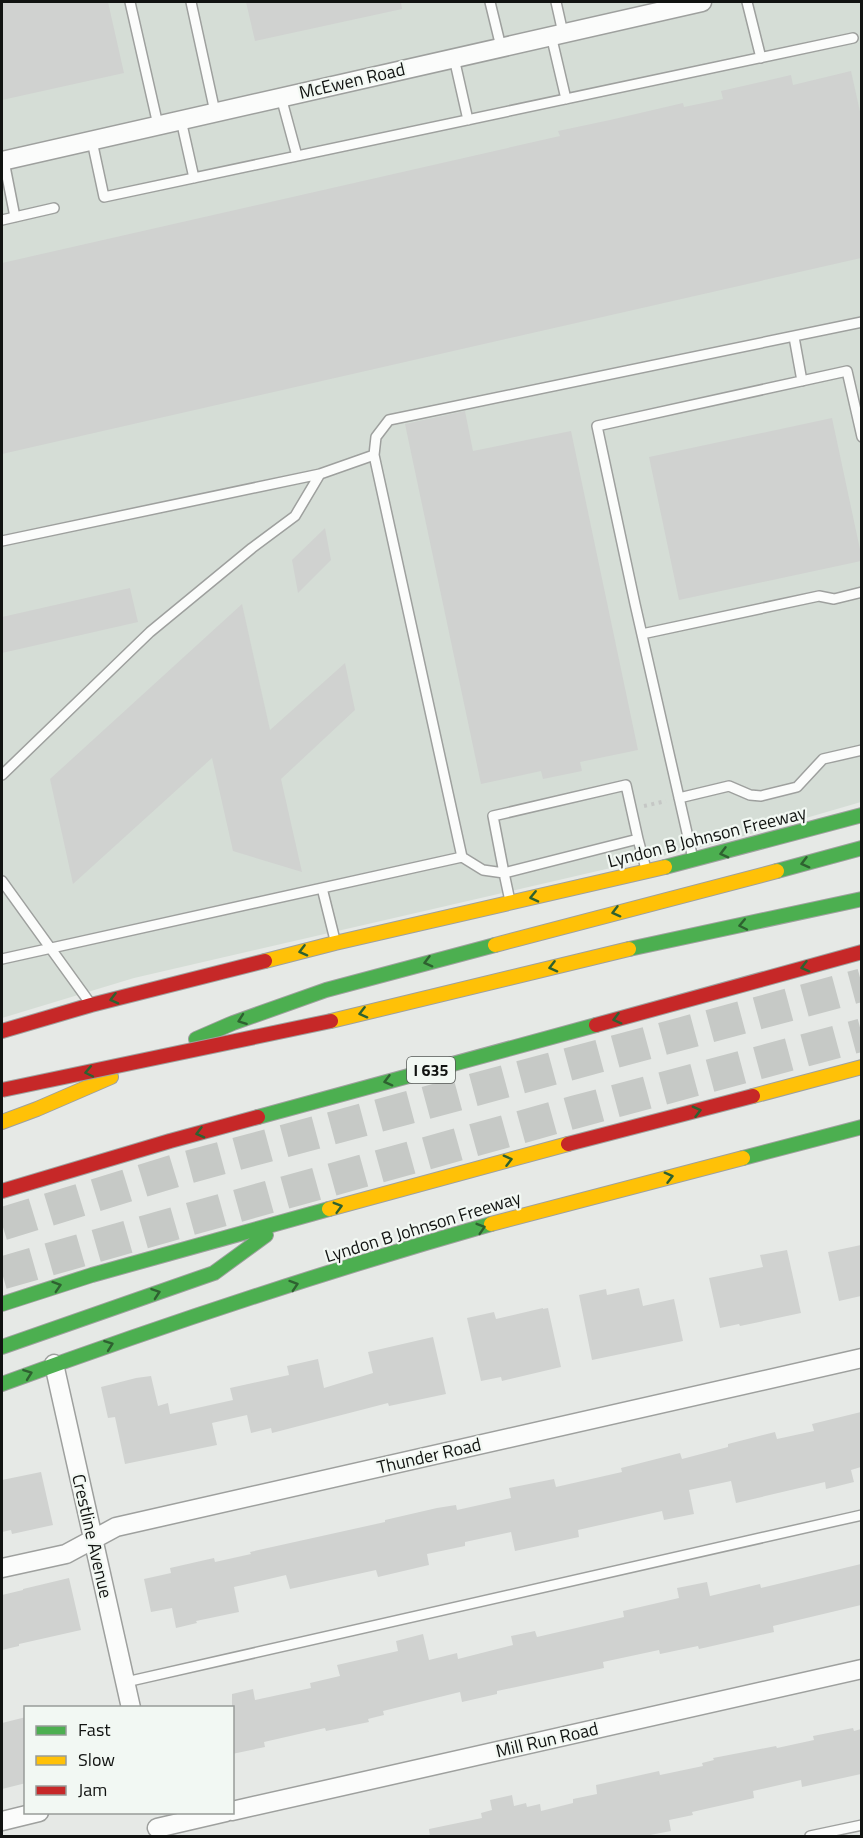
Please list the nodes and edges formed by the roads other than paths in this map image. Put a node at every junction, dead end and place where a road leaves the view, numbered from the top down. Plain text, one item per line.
1 (130, 2) edge
2 (191, 2) edge
3 (490, 2) edge
4 (556, 2) edge
5 (702, 2) edge
6 (747, 2) edge
7 (557, 34) junction
8 (853, 38) dead end
9 (501, 47) junction
10 (454, 58) junction
11 (761, 58) junction
12 (281, 97) junction
13 (566, 99) junction
14 (215, 112) junction
15 (181, 120) junction
16 (468, 120) junction
17 (158, 125) junction
18 (92, 141) junction
19 (297, 156) junction
20 (3, 161) edge
21 (194, 178) junction
22 (54, 208) dead end
23 (15, 217) junction
24 (2, 220) edge
25 (861, 322) edge
26 (794, 337) junction
27 (802, 381) junction
28 (861, 437) edge
29 (374, 455) junction
30 (320, 474) junction
31 (2, 541) edge
32 (861, 592) edge
33 (642, 634) junction
34 (861, 750) edge
35 (2, 775) edge
36 (679, 798) junction
37 (861, 816) edge
38 (638, 839) junction
39 (861, 848) edge
40 (462, 857) junction
41 (693, 861) junction
42 (647, 871) junction
43 (504, 873) junction
44 (2, 881) edge
45 (322, 888) junction
46 (861, 899) edge
47 (511, 902) junction
48 (335, 943) junction
49 (51, 948) junction
50 (861, 952) edge
51 (2, 959) edge
52 (91, 1005) junction
53 (2, 1031) edge
54 (861, 1067) edge
55 (2, 1090) edge
56 (2, 1122) edge
57 (861, 1127) edge
58 (2, 1191) edge
59 (282, 1223) junction
60 (2, 1304) edge
61 (2, 1347) edge
62 (861, 1358) edge
63 (54, 1364) junction
64 (2, 1384) edge
65 (861, 1515) edge
66 (92, 1540) junction
67 (2, 1568) edge
68 (861, 1669) edge
69 (126, 1682) junction
70 (131, 1706) edge
71 (234, 1811) edge
72 (31, 1814) edge
73 (216, 1814) edge
74 (2, 1821) edge
75 (861, 1825) edge
76 (157, 1826) edge
77 (810, 1836) edge

1 - 17 lane
2 - 14 lane
3 - 9 lane
4 - 7 lane
5 - 7 street, McEwen Road
6 - 11 lane
7 - 9 street, McEwen Road
7 - 13 lane
8 - 11 lane
9 - 10 street, McEwen Road
10 - 12 street, McEwen Road
10 - 16 lane
11 - 13 lane
12 - 14 street, McEwen Road
12 - 19 lane
13 - 16 lane
14 - 15 street, McEwen Road
15 - 17 street, McEwen Road
15 - 21 lane
16 - 19 lane
17 - 18 street, McEwen Road
18 - 20 street, McEwen Road
18 - 21 lane
19 - 21 lane
20 - 23 lane
22 - 23 lane
23 - 24 lane
25 - 26 lane
26 - 27 lane
26 - 29 lane
27 - 28 lane
27 - 33 lane
29 - 30 lane
29 - 40 lane
30 - 31 lane
30 - 35 lane
32 - 33 lane
33 - 36 lane
34 - 36 lane
36 - 41 lane
37 -> 41 main road, Lyndon B Johnson Freeway
38 - 42 lane
38 - 43 lane
38 - 43 lane
39 -> 56 main road
40 - 43 lane
40 - 45 lane
41 - 42 main road, Lyndon B Johnson Freeway
42 -> 47 main road, Lyndon B Johnson Freeway
43 - 47 lane
44 - 49 lane
45 - 48 lane
45 - 49 lane
46 -> 55 main road, bridge
47 - 48 main road, Lyndon B Johnson Freeway
48 -> 52 main road, Lyndon B Johnson Freeway
49 - 51 lane
49 - 52 lane
50 -> 58 main road, I 635
52 - 53 main road, Lyndon B Johnson Freeway
59 -> 54 main road
63 -> 57 main road, Lyndon B Johnson Freeway
60 -> 59 main road
61 -> 59 main road
62 - 66 street, Thunder Road
64 -> 63 main road, Lyndon B Johnson Freeway
63 - 66 street, Crestline Avenue
65 - 69 lane
66 - 67 street, Thunder Road
66 - 69 street, Crestline Avenue
68 - 71 street, Mill Run Road
69 - 70 street, Crestline Avenue
72 - 74 street
73 - 76 street
75 - 77 lane

